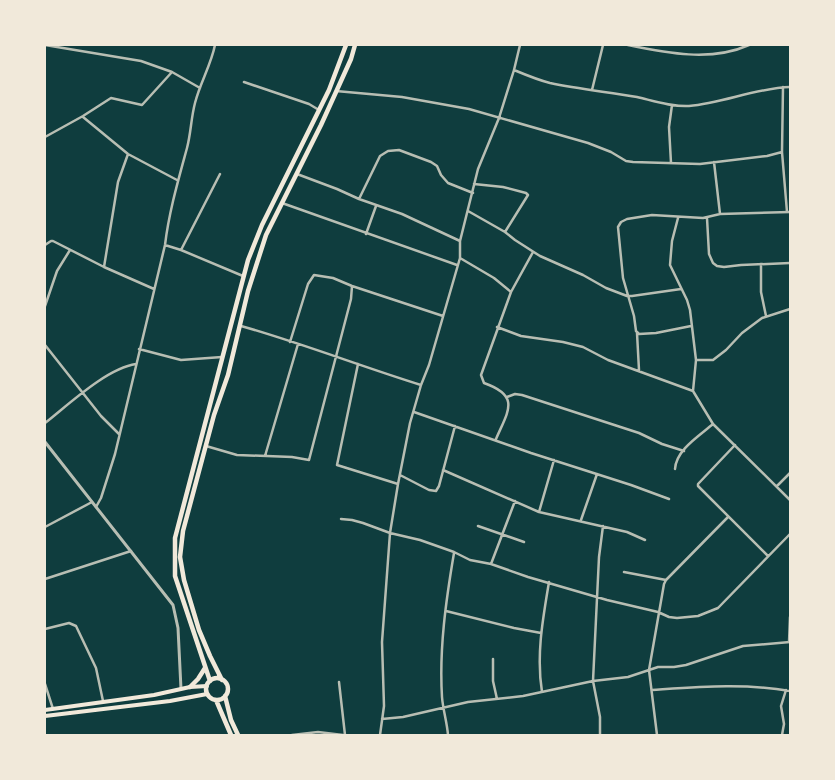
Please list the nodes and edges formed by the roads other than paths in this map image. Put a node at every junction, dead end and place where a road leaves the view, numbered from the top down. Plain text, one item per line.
1 (45, 45) edge
2 (215, 45) edge
3 (346, 45) edge
4 (355, 45) edge
5 (520, 45) edge
6 (603, 45) edge
7 (628, 45) edge
8 (749, 45) edge
9 (514, 70) junction
10 (172, 72) junction
11 (244, 82) dead end
12 (783, 87) junction
13 (790, 87) edge
14 (200, 88) junction
15 (592, 90) junction
16 (336, 91) junction
17 (672, 104) junction
18 (319, 110) junction
19 (83, 116) junction
20 (499, 118) junction
21 (45, 137) edge
22 (782, 152) junction
23 (128, 154) junction
24 (714, 162) junction
25 (672, 163) junction
26 (296, 173) junction
27 (220, 174) dead end
28 (177, 180) junction
29 (474, 184) junction
30 (473, 192) junction
31 (359, 199) junction
32 (282, 203) junction
33 (376, 206) junction
34 (468, 211) junction
35 (789, 212) edge
36 (720, 214) junction
37 (678, 217) junction
38 (707, 218) junction
39 (505, 232) junction
40 (366, 234) junction
41 (460, 241) junction
42 (45, 245) edge
43 (165, 245) junction
44 (70, 250) junction
45 (182, 250) junction
46 (533, 252) junction
47 (460, 258) junction
48 (790, 263) edge
49 (761, 264) junction
50 (458, 265) junction
51 (104, 268) junction
52 (244, 277) junction
53 (352, 286) junction
54 (154, 289) junction
55 (681, 289) junction
56 (510, 292) junction
57 (627, 296) junction
58 (45, 306) edge
59 (790, 310) edge
60 (443, 316) junction
61 (766, 316) junction
62 (239, 325) junction
63 (497, 326) junction
64 (691, 326) junction
65 (637, 333) junction
66 (290, 342) junction
67 (298, 344) junction
68 (45, 345) edge
69 (139, 349) junction
70 (222, 357) junction
71 (336, 357) junction
72 (696, 360) junction
73 (136, 364) junction
74 (358, 364) junction
75 (639, 370) junction
76 (421, 385) junction
77 (693, 391) junction
78 (83, 393) junction
79 (507, 397) junction
80 (414, 412) junction
81 (45, 423) edge
82 (713, 424) junction
83 (455, 426) junction
84 (119, 434) junction
85 (495, 439) junction
86 (45, 442) edge
87 (735, 445) junction
88 (206, 446) junction
89 (684, 451) junction
90 (265, 456) junction
91 (554, 460) junction
92 (676, 469) dead end
93 (443, 470) junction
94 (790, 473) edge
95 (597, 474) junction
96 (400, 475) junction
97 (398, 484) junction
98 (777, 486) junction
99 (669, 499) dead end
100 (790, 500) edge
101 (515, 501) junction
102 (92, 502) junction
103 (96, 507) junction
104 (539, 512) junction
105 (728, 517) junction
106 (341, 520) dead end
107 (581, 520) junction
108 (478, 526) dead end
109 (603, 526) junction
110 (45, 527) edge
111 (390, 533) junction
112 (502, 534) junction
113 (790, 534) edge
114 (645, 540) dead end
115 (524, 542) dead end
116 (131, 551) junction
117 (454, 552) junction
118 (768, 556) junction
119 (491, 564) junction
120 (624, 572) dead end
121 (45, 579) edge
122 (666, 580) junction
123 (550, 582) junction
124 (597, 596) junction
125 (446, 612) junction
126 (658, 612) junction
127 (790, 617) edge
128 (45, 629) edge
129 (541, 633) junction
130 (790, 642) edge
131 (493, 658) dead end
132 (205, 668) junction
133 (649, 670) junction
134 (222, 680) junction
135 (210, 681) junction
136 (593, 681) junction
137 (339, 682) dead end
138 (45, 684) edge
139 (206, 686) junction
140 (190, 687) junction
141 (180, 689) junction
142 (652, 690) junction
143 (788, 690) edge
144 (542, 692) junction
145 (207, 694) junction
146 (225, 696) junction
147 (497, 699) junction
148 (216, 700) junction
149 (104, 702) junction
150 (443, 706) junction
151 (53, 709) junction
152 (45, 710) edge
153 (45, 716) edge
154 (382, 719) junction
155 (231, 735) edge
156 (238, 735) edge
157 (292, 735) edge
158 (344, 735) edge
159 (380, 735) edge
160 (448, 735) edge
161 (600, 735) edge
162 (657, 735) edge
163 (782, 735) edge

1 - 10 street
2 - 14 street
3 - 18 main road
4 - 16 main road
5 - 9 street
6 - 15 street
7 - 8 street
9 - 15 street
9 - 20 street
10 - 14 street
10 - 19 street
11 - 18 street
12 - 13 street
12 - 17 street
12 - 22 street
14 - 28 street
15 - 17 street
16 - 20 street
16 - 26 main road
17 - 25 street
18 - 52 main road
19 - 21 street
19 - 23 street
20 - 25 street
20 - 29 street
22 - 24 street
22 - 35 street
23 - 28 street
23 - 51 street
24 - 25 street
24 - 36 street
26 - 31 street
26 - 32 main road
27 - 45 street
28 - 43 street
29 - 30 street
29 - 39 street
30 - 31 street
30 - 34 street
31 - 33 street
32 - 40 street
32 - 62 main road
33 - 40 street
33 - 41 street
34 - 39 street
34 - 41 street
35 - 36 street
36 - 38 street
37 - 38 street
37 - 55 street
37 - 57 street
38 - 49 street
39 - 46 street
40 - 50 street
41 - 47 street
42 - 44 street
43 - 45 street
43 - 54 street
44 - 51 street
44 - 58 street
45 - 52 street
46 - 56 street
46 - 57 street
47 - 50 street
47 - 56 street
48 - 49 street
49 - 61 street
50 - 60 street
51 - 54 street
52 - 70 main road
53 - 60 street
53 - 66 street
53 - 71 street
54 - 69 street
55 - 57 street
55 - 64 street
56 - 63 street
57 - 65 street
59 - 61 street
60 - 76 street
61 - 72 street
62 - 66 street
62 - 88 main road
63 - 75 street
63 - 79 street
64 - 65 street
64 - 72 street
65 - 75 street
66 - 67 street
67 - 71 street
67 - 90 street
68 - 78 street
69 - 70 street
69 - 73 street
70 - 132 main road
71 - 74 street
71 - 90 street
72 - 77 street
73 - 78 street
73 - 84 street
74 - 76 street
74 - 97 street
75 - 77 street
76 - 80 street
77 - 82 street
78 - 81 street
78 - 84 street
79 - 85 street
79 - 89 street
80 - 83 street
80 - 96 street
82 - 87 street
82 - 89 street
83 - 85 street
83 - 93 street
84 - 103 street
85 - 91 street
86 - 102 street
87 - 98 street
87 - 105 street
88 - 90 street
88 - 134 main road
89 - 92 street
91 - 95 street
91 - 104 street
93 - 96 street
93 - 101 street
94 - 98 street
95 - 99 street
95 - 107 street
96 - 97 street
97 - 111 street
98 - 100 street
101 - 104 street
101 - 112 street
102 - 103 street
102 - 110 street
103 - 116 street
104 - 107 street
105 - 118 street
105 - 122 street
106 - 111 street
107 - 109 street
108 - 112 street
109 - 114 street
109 - 124 street
111 - 117 street
111 - 154 street
112 - 115 street
112 - 119 street
113 - 118 street
116 - 121 street
116 - 141 street
117 - 119 street
117 - 125 street
118 - 126 street
119 - 123 street
120 - 122 street
122 - 126 street
123 - 124 street
123 - 129 street
124 - 126 street
124 - 136 street
125 - 129 street
125 - 150 street
126 - 133 street
127 - 130 street
128 - 149 street
129 - 144 street
130 - 133 street
131 - 147 street
132 - 135 main road
132 - 140 main road
133 - 136 street
133 - 142 street
134 - 135 main road
134 - 146 main road
135 - 139 main road
136 - 144 street
136 - 161 street
137 - 158 street
138 - 151 street
139 - 140 main road
139 - 145 main road
140 - 141 main road
141 - 149 main road
142 - 143 street
142 - 162 street
143 - 163 street
144 - 147 street
145 - 148 main road
145 - 153 main road
146 - 148 main road
146 - 156 main road
147 - 150 street
148 - 155 main road
149 - 151 main road
150 - 154 street
150 - 160 street
151 - 152 main road
154 - 159 street
157 - 158 street

